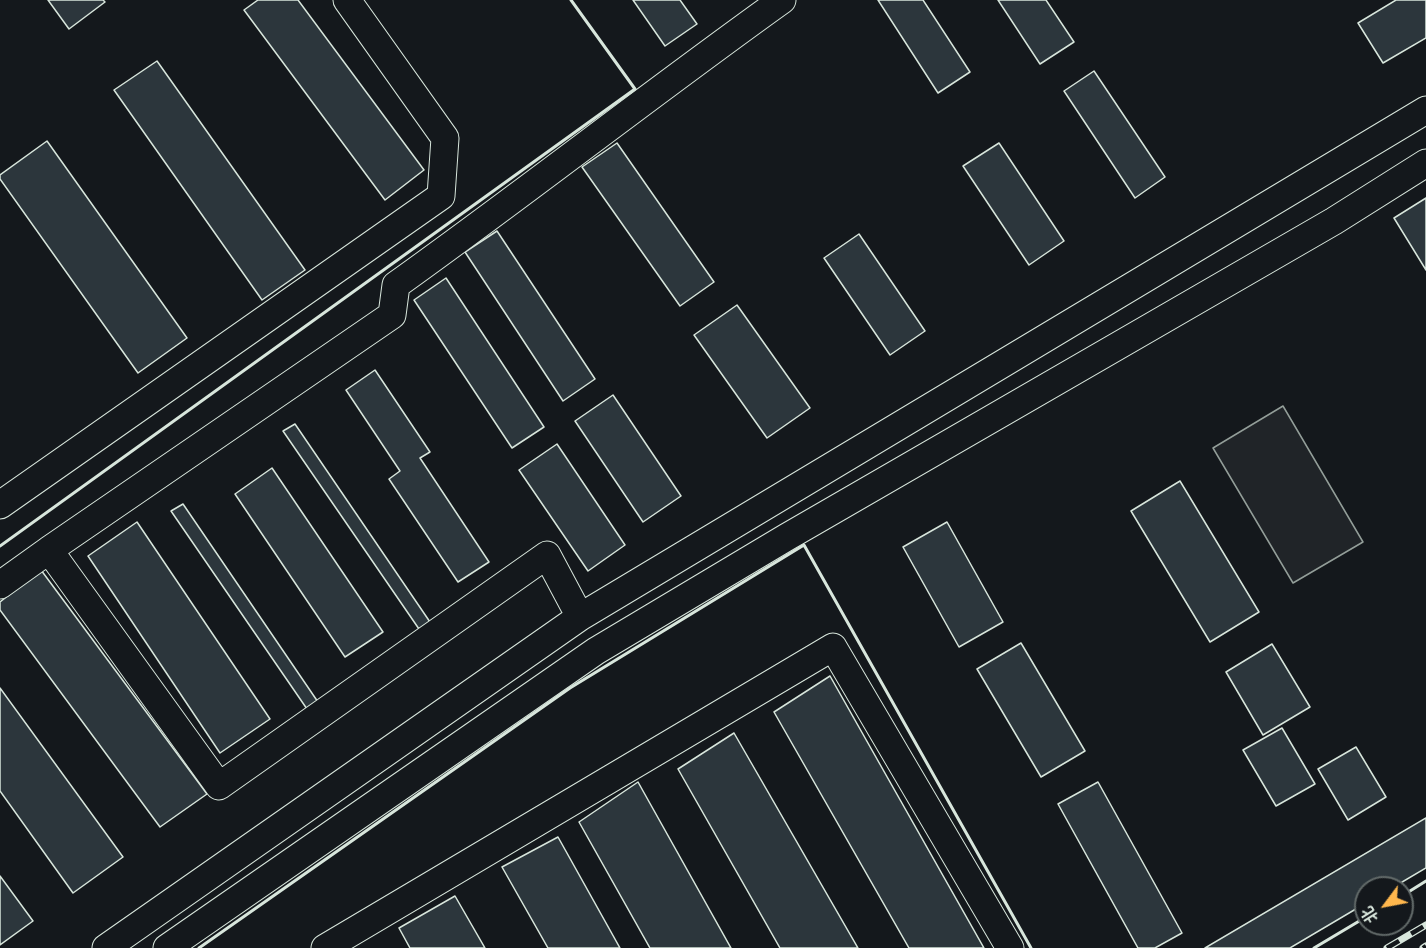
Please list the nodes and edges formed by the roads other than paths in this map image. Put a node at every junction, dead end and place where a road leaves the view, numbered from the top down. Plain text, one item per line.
1 (347, 0) edge
2 (782, 0) edge
3 (1426, 110) edge
4 (1426, 164) edge
5 (0, 506) edge
6 (49, 550) junction
7 (0, 585) edge
8 (580, 617) junction
9 (106, 948) edge
10 (167, 948) edge
11 (325, 948) edge
12 (1010, 948) edge

1 - 5 street
2 - 6 street
3 - 8 street
4 - 10 street
6 - 7 street
6 - 8 street
8 - 9 street
11 - 12 street

